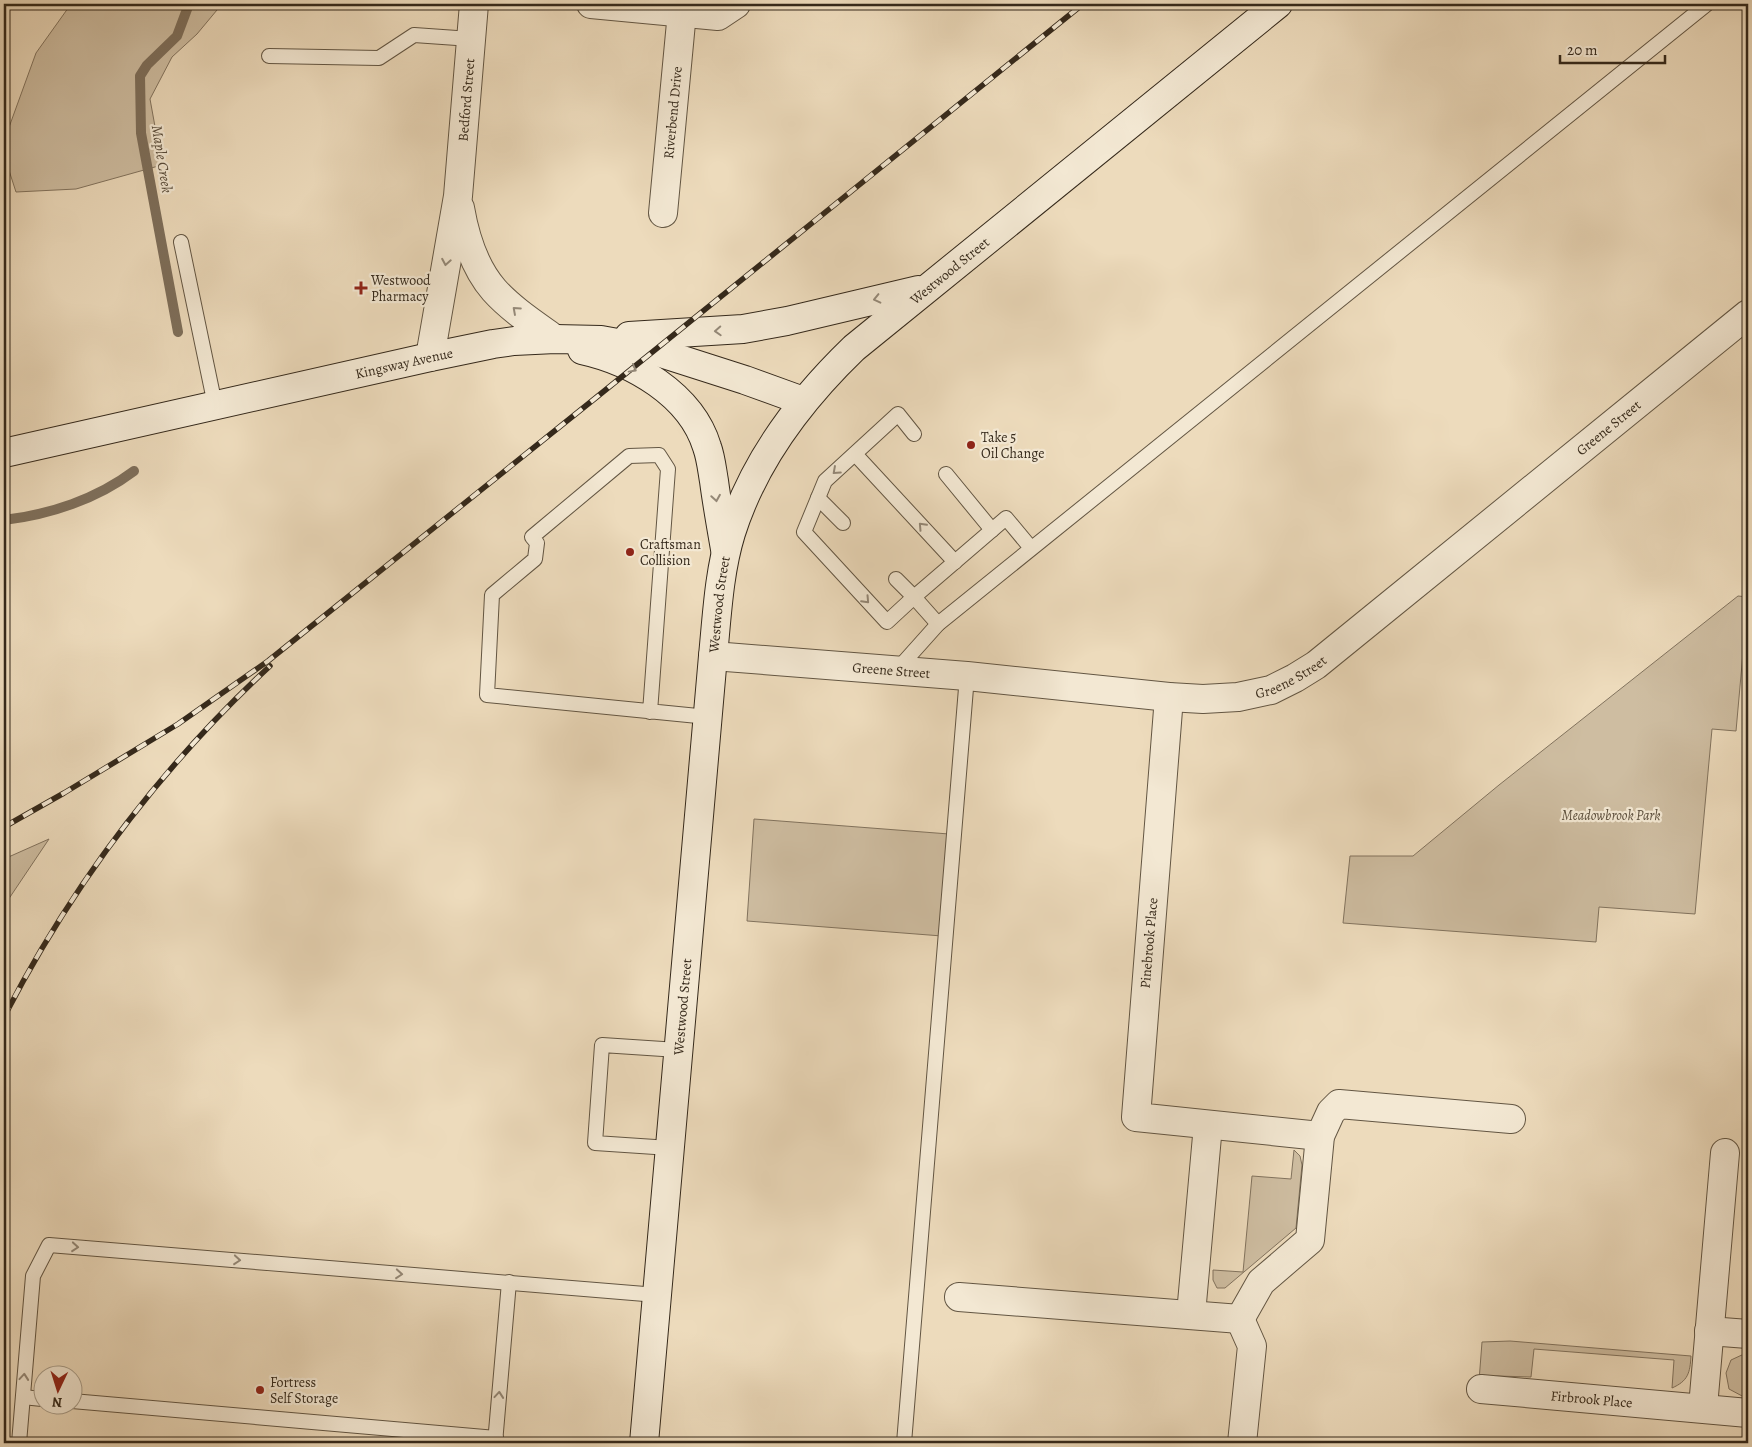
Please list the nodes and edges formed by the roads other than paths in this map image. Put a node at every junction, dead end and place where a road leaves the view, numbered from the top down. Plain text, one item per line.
1 (474, 4) edge
2 (591, 4) edge
3 (736, 4) edge
4 (1278, 4) edge
5 (1707, 4) edge
6 (682, 12) junction
7 (471, 39) junction
8 (269, 56) dead end
9 (458, 196) junction
10 (663, 213) dead end
11 (181, 242) dead end
12 (925, 289) junction
13 (1748, 314) edge
14 (556, 339) junction
15 (430, 357) junction
16 (803, 401) junction
17 (215, 404) junction
18 (914, 434) dead end
19 (4, 452) edge
20 (855, 454) junction
21 (946, 474) dead end
22 (818, 498) junction
23 (843, 523) dead end
24 (992, 530) junction
25 (1031, 548) junction
26 (726, 557) junction
27 (955, 562) junction
28 (896, 578) dead end
29 (914, 597) junction
30 (938, 624) junction
31 (713, 656) junction
32 (895, 672) junction
33 (967, 676) junction
34 (1169, 697) junction
35 (650, 712) junction
36 (708, 717) junction
37 (678, 1050) junction
38 (1511, 1119) dead end
39 (1208, 1126) junction
40 (1320, 1136) junction
41 (670, 1148) junction
42 (1725, 1153) dead end
43 (509, 1282) junction
44 (657, 1295) junction
45 (959, 1297) dead end
46 (1191, 1314) junction
47 (1240, 1319) junction
48 (1709, 1331) junction
49 (1748, 1334) edge
50 (1480, 1389) dead end
51 (22, 1397) junction
52 (32, 1398) edge
53 (82, 1402) edge
54 (1703, 1408) junction
55 (1748, 1413) edge
56 (496, 1440) edge
57 (18, 1443) edge
58 (644, 1443) edge
59 (904, 1443) edge
60 (1242, 1443) edge

1 - 7 street, Bedford Street
2 - 6 street
3 - 6 street
4 - 12 street, Westwood Street
5 - 25 lane
6 - 10 street, Riverbend Drive
7 - 8 lane
7 - 9 street, Bedford Street
14 -> 9 street, Bedford Street
9 -> 15 street, Bedford Street
11 - 17 lane
12 -> 14 street
12 - 16 street, Westwood Street
13 - 34 street, Greene Street
14 - 15 street, Kingsway Avenue
14 - 16 street, Kingsway Avenue
14 -> 26 street
15 - 17 street, Kingsway Avenue
16 - 26 street, Westwood Street
17 - 19 street, Kingsway Avenue
18 - 20 lane
20 -> 22 lane
27 -> 20 lane
21 - 24 lane
22 - 23 lane
22 -> 29 lane
24 - 25 lane
24 - 27 lane
25 - 30 lane
26 - 31 street, Westwood Street
27 - 29 lane
28 - 29 lane
29 - 30 lane
30 - 32 lane
31 - 32 street, Greene Street
31 - 36 street, Westwood Street
32 - 33 street, Greene Street
33 - 34 street, Greene Street
33 - 59 lane
34 - 39 street, Pinebrook Place
35 - 35 lane
35 - 36 lane
36 - 37 street, Westwood Street
37 - 41 street, Westwood Street
37 - 41 lane
38 - 40 street
39 - 40 street, Pinebrook Place
39 - 46 street
40 - 47 street
41 - 44 street, Westwood Street
42 - 48 street
43 - 44 lane
51 -> 43 lane
56 -> 43 lane
44 - 58 street, Westwood Street
45 - 46 street
46 - 47 street
47 - 60 street
48 - 49 street
48 - 54 street
50 - 54 street, Firbrook Place
51 - 52 lane
51 - 57 lane
53 - 56 lane
54 - 55 street, Firbrook Place

